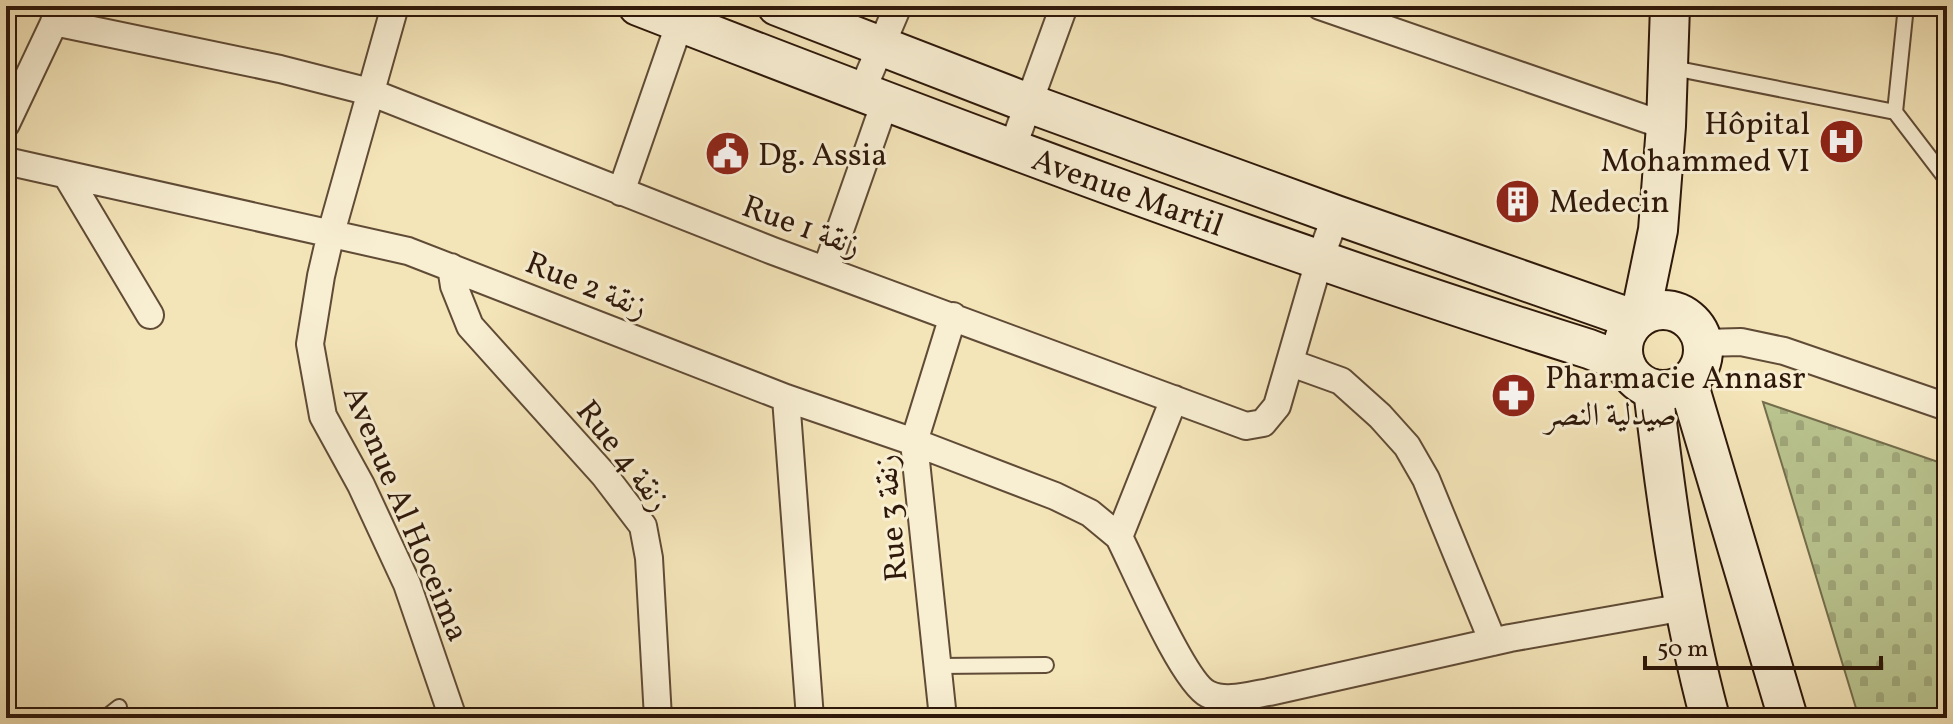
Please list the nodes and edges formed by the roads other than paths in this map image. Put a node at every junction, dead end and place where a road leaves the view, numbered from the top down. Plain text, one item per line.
1 (395, 6) edge
2 (638, 6) edge
3 (777, 6) edge
4 (898, 6) edge
5 (1064, 6) edge
6 (1320, 6) edge
7 (1670, 6) edge
8 (1906, 6) edge
9 (58, 14) edge
10 (680, 22) junction
11 (879, 45) junction
12 (1668, 67) junction
13 (370, 92) junction
14 (873, 98) junction
15 (1028, 103) junction
16 (1895, 112) junction
17 (6, 124) edge
18 (1666, 126) junction
19 (1012, 149) junction
20 (6, 161) edge
21 (67, 176) junction
22 (1947, 180) edge
23 (621, 192) junction
24 (1336, 215) junction
25 (1658, 230) junction
26 (331, 233) junction
27 (1319, 261) junction
28 (451, 267) junction
29 (826, 270) junction
30 (150, 315) dead end
31 (953, 316) junction
32 (1638, 318) junction
33 (1695, 330) junction
34 (1291, 363) junction
35 (1625, 363) junction
36 (1670, 386) junction
37 (786, 398) junction
38 (1174, 399) junction
39 (1947, 407) edge
40 (914, 442) junction
41 (1119, 537) junction
42 (1685, 607) junction
43 (1493, 642) junction
44 (1046, 665) dead end
45 (939, 666) junction
46 (119, 707) dead end
47 (105, 718) edge
48 (453, 718) edge
49 (658, 718) edge
50 (810, 718) edge
51 (943, 718) edge
52 (1710, 718) edge
53 (1788, 718) edge

1 - 13 street, Avenue Al Hoceima
2 - 10 street, Avenue Martil
3 - 11 street, Avenue Martil
4 - 11 street
5 - 15 street
6 - 18 street
7 - 12 street
8 - 16 lane
9 - 13 street, Rue 1 زنقة
9 - 17 street, Rue 1 زنقة
10 - 14 street, Avenue Martil
10 - 23 street
11 - 14 street
11 - 15 street, Avenue Martil
12 - 16 lane
12 - 18 street
13 - 23 street, Rue 1 زنقة
13 - 26 street, Avenue Al Hoceima
14 - 19 street, Avenue Martil
14 - 29 street
15 - 19 street
15 - 24 street, Avenue Martil
16 - 22 lane
18 - 25 street
19 - 27 street, Avenue Martil
20 - 21 street, Rue 2 زنقة
21 - 26 street, Rue 2 زنقة
21 - 30 street
23 - 29 street, Rue 1 زنقة
24 - 27 street, Rue 1 زنقة
24 - 32 street, Avenue Martil
25 - 32 street
25 - 33 street
26 - 28 street, Rue 2 زنقة
26 - 48 street, Avenue Al Hoceima
27 - 34 street, Rue 1 زنقة
27 - 35 street, Avenue Martil
28 - 37 street, Rue 2 زنقة
28 - 49 street, Rue 4 زنقة
29 - 31 street, Rue 1 زنقة
31 - 38 street, Rue 1 زنقة
31 - 40 street, Rue 3 زنقة
32 - 33 street
32 - 35 street
33 - 36 street
33 - 39 street
34 - 38 street, Rue 1 زنقة
34 - 43 street
35 - 36 street
36 - 42 street
36 - 53 street
37 - 40 street, Rue 2 زنقة
37 - 50 street
38 - 41 street
40 - 41 street, Rue 2 زنقة
40 - 45 street, Rue 3 زنقة
41 - 43 street
42 - 43 street
42 - 52 street
44 - 45 lane
45 - 51 street, Rue 3 زنقة
46 - 47 lane

